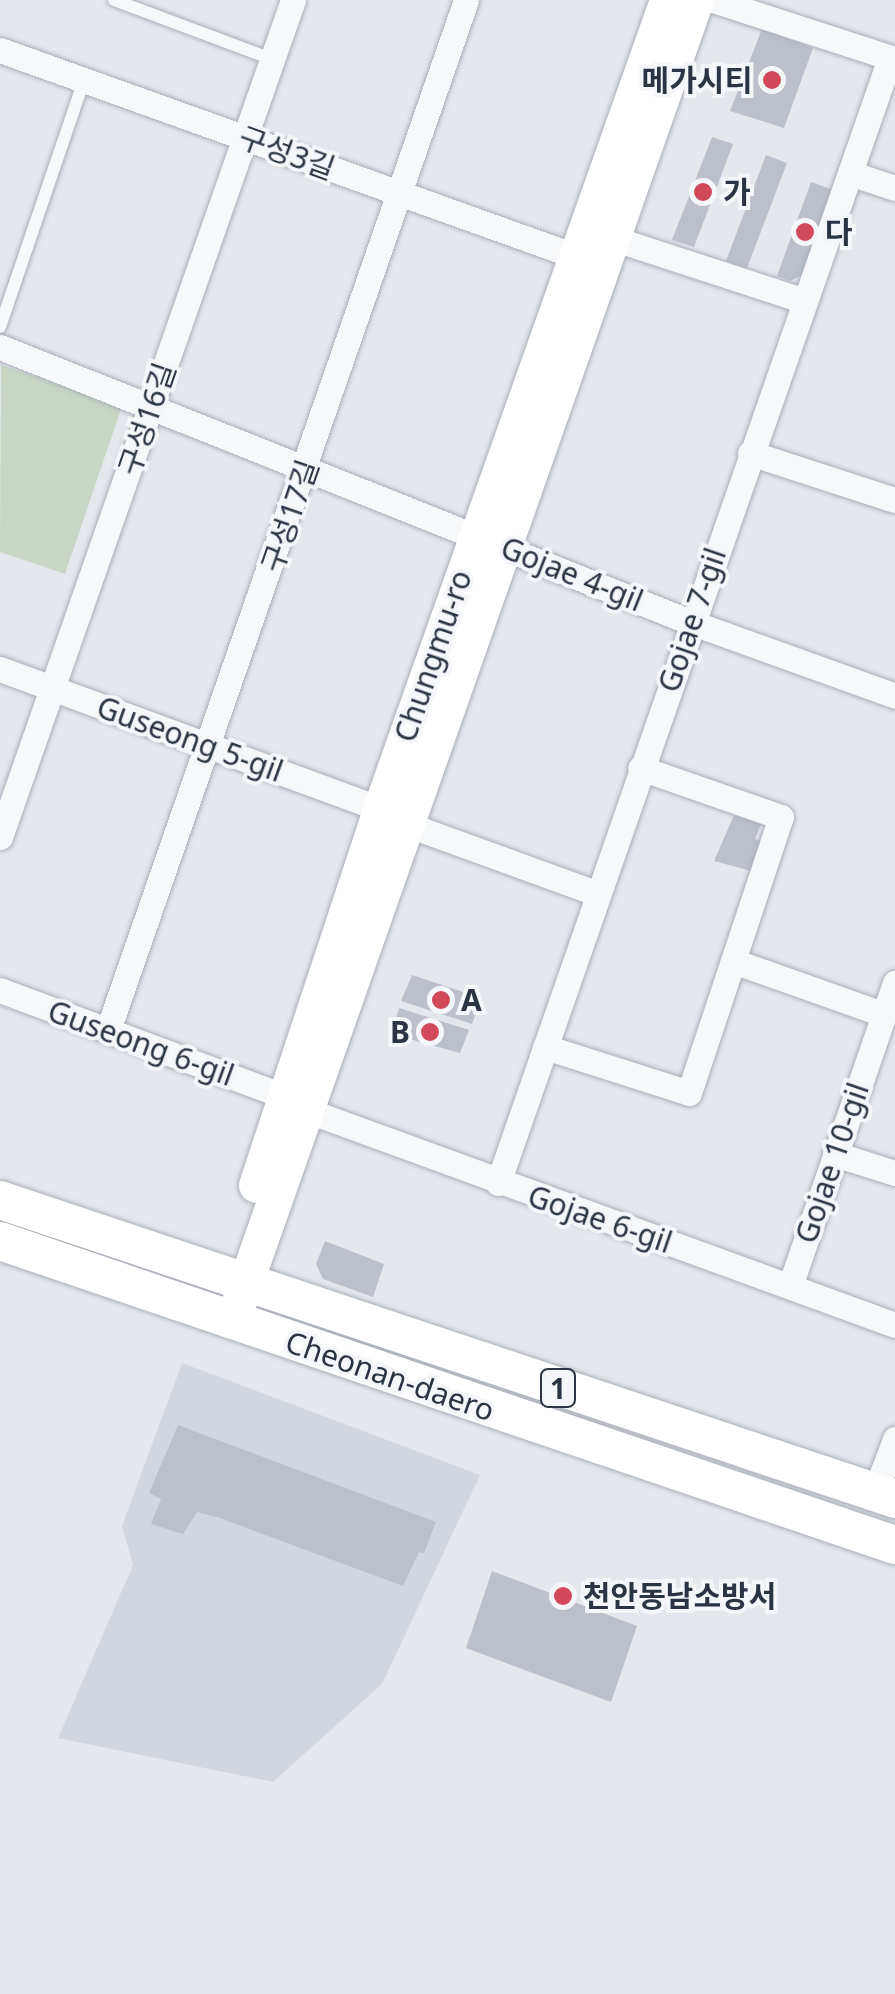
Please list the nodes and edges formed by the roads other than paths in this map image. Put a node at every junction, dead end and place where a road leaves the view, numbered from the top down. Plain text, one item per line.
1 (114, 0) edge
2 (292, 0) edge
3 (466, 0) edge
4 (667, 0) edge
5 (696, 0) edge
6 (714, 0) edge
7 (0, 50) edge
8 (272, 59) junction
9 (893, 59) edge
10 (84, 80) junction
11 (245, 138) junction
12 (850, 173) junction
13 (895, 188) edge
14 (400, 193) junction
15 (612, 238) junction
16 (575, 256) junction
17 (805, 301) junction
18 (0, 327) edge
19 (0, 347) edge
20 (151, 407) junction
21 (750, 453) junction
22 (307, 469) junction
23 (895, 500) edge
24 (490, 541) junction
25 (690, 622) junction
26 (0, 669) edge
27 (53, 688) junction
28 (895, 696) edge
29 (209, 746) junction
30 (640, 768) junction
31 (393, 817) junction
32 (0, 837) edge
33 (598, 894) junction
34 (733, 961) junction
35 (895, 982) edge
36 (0, 990) edge
37 (883, 1014) junction
38 (108, 1030) junction
39 (545, 1046) junction
40 (294, 1103) junction
41 (835, 1154) junction
42 (895, 1173) edge
43 (498, 1183) junction
44 (0, 1200) edge
45 (0, 1242) edge
46 (234, 1278) junction
47 (790, 1286) junction
48 (218, 1318) junction
49 (895, 1325) edge
50 (895, 1439) edge
51 (885, 1496) edge
52 (895, 1545) edge

1 - 8 lane
2 - 8 street, 구성16길
3 - 14 street, 구성17길
4 - 16 main road, Chungmu-ro
5 - 15 main road, Chungmu-ro
6 - 9 street
7 - 10 street, 구성3길
8 - 11 street, 구성16길
9 - 12 street, Gojae 7-gil
10 - 11 street, 구성3길
10 - 18 lane
11 - 14 street, 구성3길
11 - 20 street, 구성16길
12 - 13 street
12 - 17 street, Gojae 7-gil
14 - 16 street, 구성3길
14 - 22 street, 구성17길
15 - 17 street
15 - 24 main road, Chungmu-ro
16 - 24 main road, Chungmu-ro
17 - 21 street, Gojae 7-gil
19 - 20 street, Gojae 4-gil
20 - 22 street, Gojae 4-gil
20 - 27 street, 구성16길
21 - 23 street
21 - 25 street, Gojae 7-gil
22 - 24 street, Gojae 4-gil
22 - 29 street, 구성17길
24 - 25 street, Gojae 4-gil
24 - 31 main road, Chungmu-ro
25 - 28 street, Gojae 4-gil
25 - 30 street, Gojae 7-gil
26 - 27 street, Guseong 5-gil
27 - 29 street, Guseong 5-gil
27 - 32 street, 구성16길
29 - 31 street, Guseong 5-gil
29 - 38 street, 구성17길
30 - 33 street, Gojae 7-gil
30 - 34 street
31 - 33 street
31 - 40 main road, Chungmu-ro
33 - 39 street, Gojae 7-gil
34 - 37 street
34 - 39 street
35 - 37 street, Gojae 10-gil
36 - 38 street, Guseong 6-gil
37 - 41 street, Gojae 10-gil
38 - 40 street, Guseong 6-gil
39 - 43 street, Gojae 7-gil
40 - 43 street, Gojae 6-gil
40 - 46 main road, Chungmu-ro
41 - 42 street
41 - 47 street, Gojae 10-gil
43 - 47 street, Gojae 6-gil
44 - 46 main road, Cheonan-daero / 1
45 - 48 main road, Cheonan-daero / 1
46 - 48 main road, Chungmu-ro
46 - 51 main road, Cheonan-daero / 1
47 - 49 street, Gojae 6-gil
48 - 52 main road, Cheonan-daero / 1
50 - 51 street

